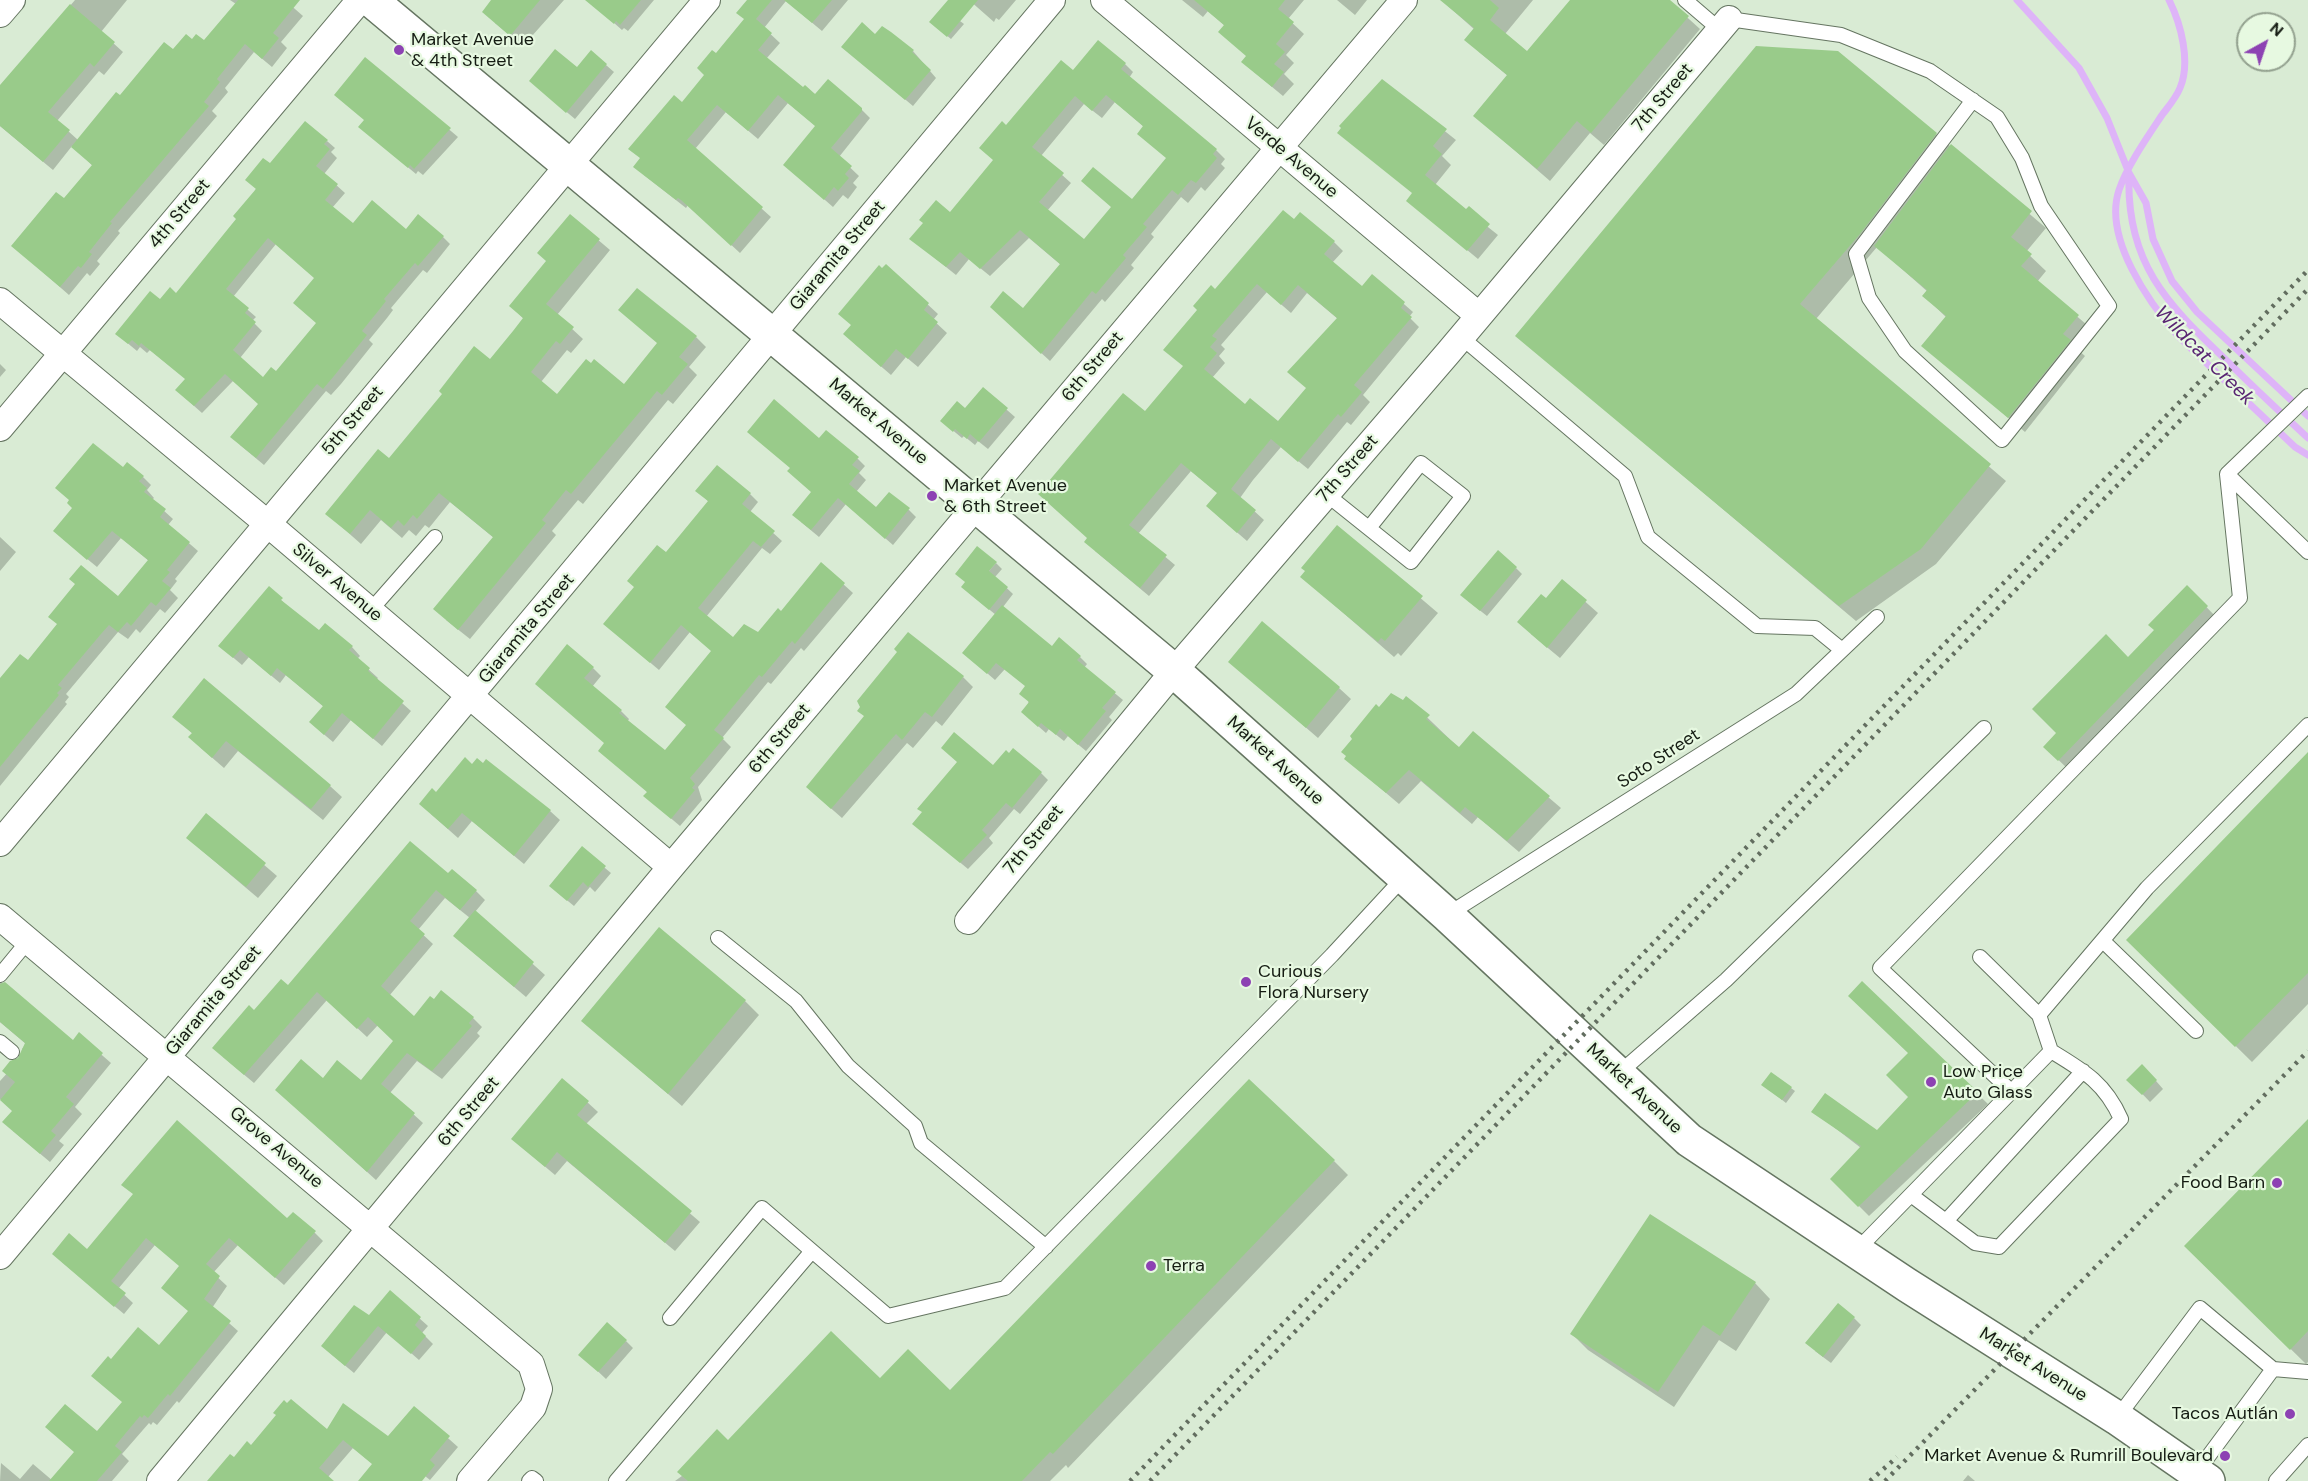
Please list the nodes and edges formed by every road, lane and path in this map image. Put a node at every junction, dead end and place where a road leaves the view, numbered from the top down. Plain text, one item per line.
1 (12, 0) edge
2 (360, 0) edge
3 (371, 0) edge
4 (707, 0) edge
5 (1052, 0) edge
6 (1104, 0) edge
7 (1404, 0) edge
8 (1685, 0) edge
9 (0, 14) edge
10 (1725, 25) junction
11 (1973, 100) junction
12 (1279, 148) junction
13 (569, 164) junction
14 (0, 301) edge
15 (1478, 315) junction
16 (773, 334) junction
17 (1461, 337) junction
18 (62, 353) junction
19 (2308, 396) edge
20 (0, 428) edge
21 (2227, 474) junction
22 (1326, 494) junction
23 (976, 505) junction
24 (268, 524) junction
25 (1369, 528) junction
26 (435, 537) dead end
27 (2308, 552) edge
28 (370, 611) junction
29 (1876, 617) dead end
30 (1842, 650) junction
31 (1174, 671) junction
32 (470, 696) junction
33 (2308, 725) edge
34 (1984, 728) dead end
35 (0, 843) edge
36 (672, 867) junction
37 (1404, 878) junction
38 (1447, 915) junction
39 (0, 917) edge
40 (968, 921) dead end
41 (718, 938) dead end
42 (28, 941) junction
43 (2103, 941) junction
44 (1980, 957) dead end
45 (0, 975) edge
46 (2039, 1015) junction
47 (2196, 1031) dead end
48 (0, 1042) edge
49 (2051, 1051) junction
50 (12, 1052) dead end
51 (167, 1057) junction
52 (2083, 1071) junction
53 (1618, 1074) junction
54 (2012, 1092) junction
55 (1911, 1195) junction
56 (1946, 1221) junction
57 (372, 1229) junction
58 (1046, 1247) junction
59 (812, 1251) junction
60 (1856, 1251) junction
61 (0, 1256) edge
62 (670, 1318) dead end
63 (2272, 1369) junction
64 (2308, 1372) edge
65 (2117, 1418) junction
66 (2308, 1445) edge
67 (2203, 1478) edge
68 (160, 1481) edge
69 (470, 1481) edge
70 (529, 1481) edge
71 (536, 1481) edge
72 (616, 1481) edge
73 (2276, 1481) edge

1 - 9 street
2 - 18 street, 4th Street
3 - 13 street, Market Avenue
4 - 13 street, 5th Street
5 - 16 street, Giaramita Street
6 - 12 street, Verde Avenue
7 - 12 street, 6th Street
8 - 10 lane
10 - 11 lane
10 - 15 street, 7th Street
11 - 11 lane
12 - 15 street, Verde Avenue
12 - 23 street, 6th Street
13 - 16 street, Market Avenue
13 - 24 street, 5th Street
14 - 18 street, Silver Avenue
15 - 17 street, 7th Street
16 - 23 street, Market Avenue
16 - 32 street, Giaramita Street
17 - 22 street, 7th Street
17 - 30 lane
18 - 20 street, 4th Street
18 - 24 street, Silver Avenue
19 - 21 lane
21 - 27 lane
21 - 54 lane
22 - 25 lane
22 - 31 street, 7th Street
23 - 31 street, Market Avenue
23 - 36 street, 6th Street
24 - 28 street, Silver Avenue
24 - 35 street, 5th Street
25 - 25 lane
26 - 28 lane
28 - 32 street, Silver Avenue
29 - 30 lane, Soto Street
30 - 38 lane, Soto Street
31 - 37 street, Market Avenue
31 - 40 street, 7th Street
32 - 36 street, Silver Avenue
32 - 51 street, Giaramita Street
33 - 43 lane
34 - 53 lane
36 - 57 street, 6th Street
37 - 38 street, Market Avenue
37 - 58 lane
38 - 53 street, Market Avenue
39 - 42 street, Grove Avenue
41 - 58 lane
42 - 45 lane
42 - 51 street, Grove Avenue
43 - 46 lane
43 - 47 lane
44 - 46 lane
46 - 49 lane
48 - 50 lane
49 - 52 lane
49 - 54 lane
51 - 57 street, Grove Avenue
51 - 61 street, Giaramita Street
52 - 56 lane
52 - 56 lane
53 - 60 street, Market Avenue
54 - 55 lane
55 - 56 lane
55 - 60 lane
57 - 68 street, 6th Street
57 - 69 street, Grove Avenue
58 - 59 lane
59 - 62 lane
59 - 72 lane
60 - 65 street, Market Avenue
63 - 64 lane
63 - 65 lane
63 - 67 lane
65 - 67 street, Market Avenue
66 - 73 lane
70 - 71 lane

